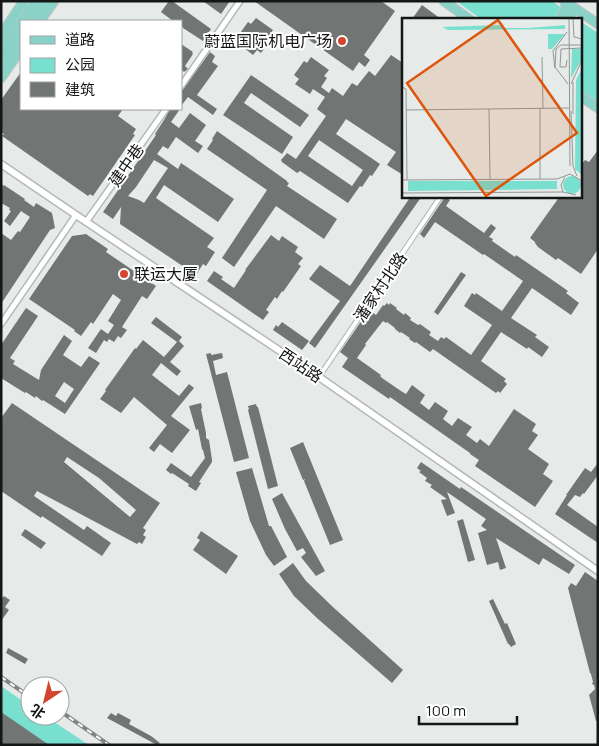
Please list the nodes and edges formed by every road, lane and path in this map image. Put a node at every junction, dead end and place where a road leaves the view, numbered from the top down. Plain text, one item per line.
1 (24, 1) edge
2 (36, 1) edge
3 (44, 1) edge
4 (54, 1) edge
5 (240, 1) edge
6 (444, 1) edge
7 (566, 2) edge
8 (577, 10) junction
9 (468, 18) edge
10 (560, 18) edge
11 (568, 18) edge
12 (23, 20) edge
13 (31, 20) edge
14 (41, 20) edge
15 (598, 24) edge
16 (20, 25) edge
17 (1, 34) edge
18 (20, 36) edge
19 (20, 50) edge
20 (1, 51) edge
21 (1, 64) edge
22 (1, 78) edge
23 (182, 85) edge
24 (582, 97) edge
25 (598, 108) edge
26 (165, 110) edge
27 (1, 164) edge
28 (440, 198) edge
29 (76, 215) junction
30 (86, 222) junction
31 (1, 324) edge
32 (319, 377) junction
33 (598, 571) edge

1 - 17 main road
2 - 12 main road
3 - 13 main road
4 - 14 main road
5 - 23 street
6 - 9 main road
7 - 8 main road
7 - 10 main road
8 - 11 main road
8 - 15 main road
16 - 20 main road
18 - 21 main road
19 - 22 main road
24 - 25 main road
26 - 30 street, 建中巷
27 - 29 street, 西站路
28 - 32 street, 潘家村北路
29 - 30 street, 西站路
29 - 31 street
30 - 32 street, 西站路
32 - 33 street, 西站路

